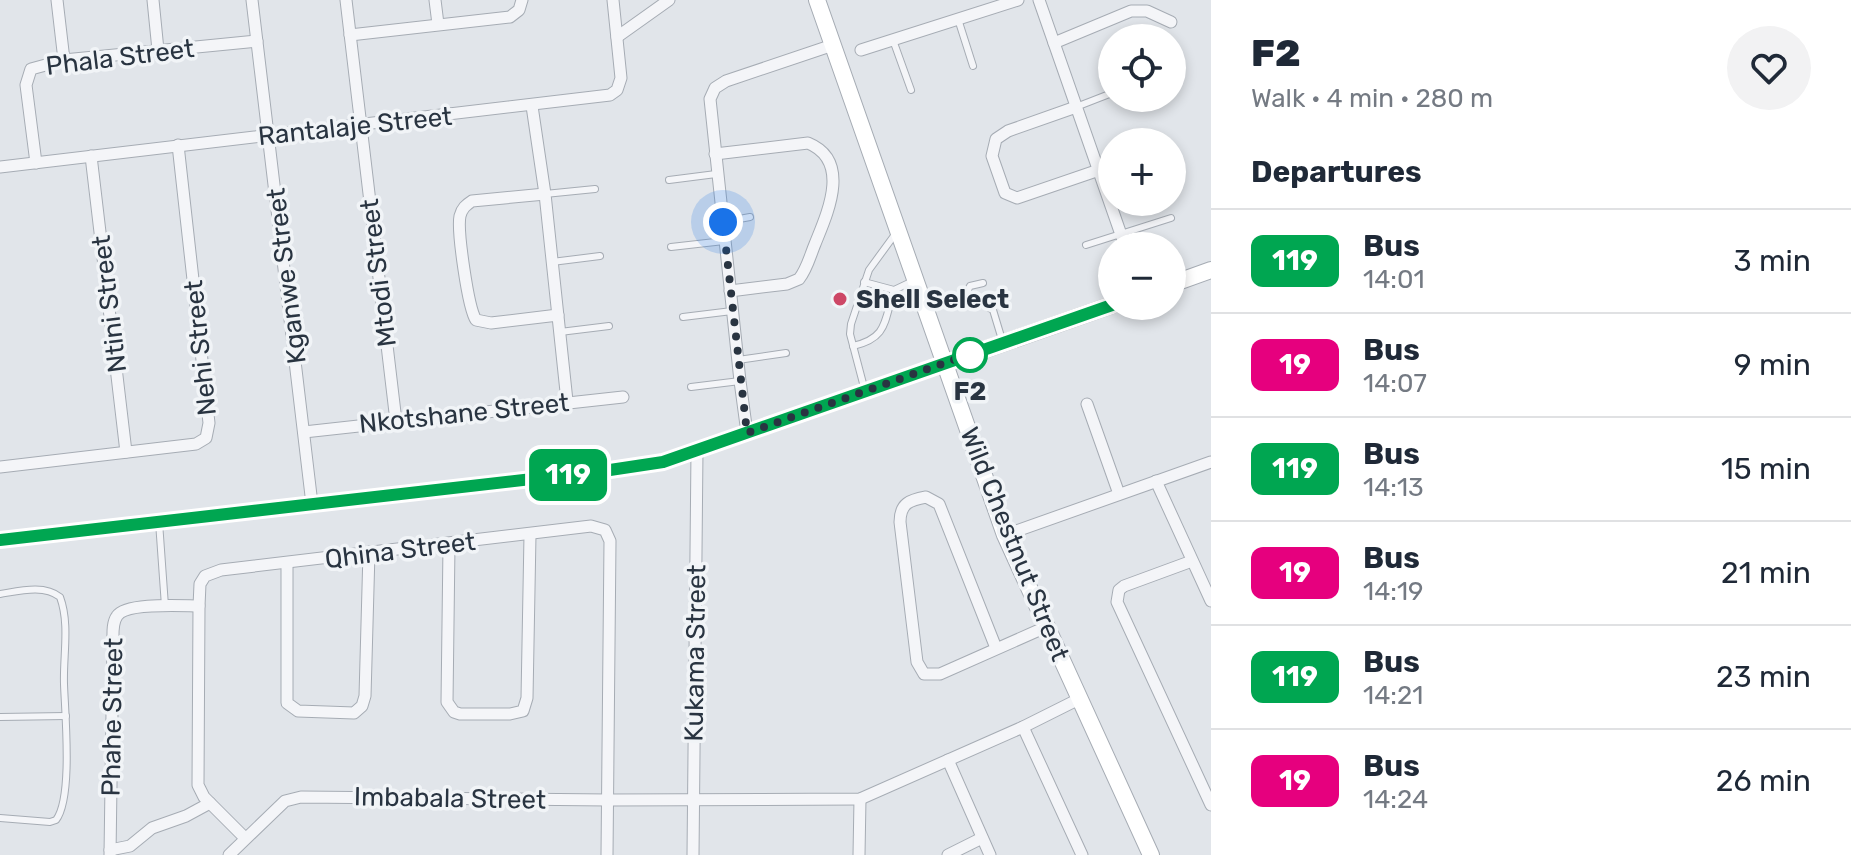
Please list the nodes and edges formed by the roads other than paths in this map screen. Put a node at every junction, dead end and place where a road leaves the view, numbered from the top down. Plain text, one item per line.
1 (57, 0) edge
2 (153, 0) edge
3 (252, 0) edge
4 (346, 0) edge
5 (435, 0) edge
6 (522, 0) edge
7 (613, 0) edge
8 (669, 0) edge
9 (817, 0) edge
10 (1018, 0) edge
11 (1039, 0) edge
12 (958, 19) junction
13 (1171, 22) dead end
14 (438, 24) junction
15 (350, 35) junction
16 (617, 37) junction
17 (893, 40) junction
18 (257, 41) junction
19 (1054, 43) junction
20 (833, 45) junction
21 (158, 50) junction
22 (861, 50) dead end
23 (64, 60) junction
24 (973, 66) dead end
25 (911, 90) dead end
26 (1098, 98) edge
27 (532, 106) junction
28 (1076, 107) junction
29 (361, 125) junction
30 (269, 136) junction
31 (178, 145) junction
32 (715, 154) junction
33 (91, 156) junction
34 (36, 163) junction
35 (0, 167) edge
36 (1098, 167) edge
37 (1098, 170) edge
38 (716, 174) junction
39 (669, 180) dead end
40 (595, 189) dead end
41 (545, 194) junction
42 (750, 217) dead end
43 (1171, 218) dead end
44 (723, 222) junction
45 (898, 231) junction
46 (1140, 232) edge
47 (724, 241) junction
48 (1098, 243) edge
49 (1086, 245) dead end
50 (671, 247) dead end
51 (600, 256) dead end
52 (552, 262) junction
53 (1211, 270) edge
54 (1186, 279) edge
55 (915, 281) junction
56 (864, 282) junction
57 (983, 283) dead end
58 (894, 290) junction
59 (730, 291) junction
60 (1098, 310) edge
61 (732, 311) junction
62 (558, 315) junction
63 (683, 317) dead end
64 (609, 326) dead end
65 (560, 332) junction
66 (1003, 343) junction
67 (853, 346) junction
68 (786, 353) dead end
69 (738, 360) junction
70 (944, 364) junction
71 (740, 381) junction
72 (691, 387) dead end
73 (865, 391) junction
74 (623, 397) dead end
75 (567, 401) junction
76 (1087, 404) dead end
77 (396, 421) junction
78 (304, 432) junction
79 (747, 433) junction
80 (697, 451) junction
81 (126, 452) junction
82 (1211, 462) edge
83 (0, 467) edge
84 (1156, 481) junction
85 (1119, 494) junction
86 (312, 504) junction
87 (159, 522) junction
88 (530, 535) junction
89 (1005, 535) junction
90 (0, 540) edge
91 (449, 545) junction
92 (369, 552) junction
93 (1192, 561) junction
94 (287, 563) junction
95 (0, 594) edge
96 (1211, 601) edge
97 (165, 606) junction
98 (199, 606) junction
99 (1046, 627) junction
100 (996, 648) junction
101 (1079, 699) junction
102 (66, 716) junction
103 (0, 717) edge
104 (1023, 727) junction
105 (948, 760) junction
106 (694, 799) junction
107 (860, 799) junction
108 (608, 800) junction
109 (210, 803) junction
110 (1211, 805) edge
111 (0, 818) edge
112 (245, 838) junction
113 (982, 838) junction
114 (110, 852) edge
115 (229, 855) edge
116 (607, 855) edge
117 (693, 855) edge
118 (859, 855) edge
119 (948, 855) edge
120 (990, 855) edge
121 (1082, 855) edge
122 (1151, 855) edge

1 - 23 street
2 - 21 street
3 - 18 street, Kganwe Street
4 - 15 street, Mtodi Street
5 - 14 street
6 - 14 street
7 - 16 street, Rantalaje Street
8 - 16 street
9 - 20 street, Wild Chestnut Street
10 - 12 street
11 - 19 street
12 - 17 street
12 - 24 lane
13 - 19 street
14 - 15 street
15 - 29 street, Mtodi Street
16 - 27 street, Rantalaje Street
17 - 22 street
17 - 25 lane
18 - 21 street, Phala Street
18 - 30 street, Kganwe Street
19 - 28 street
20 - 32 street
20 - 45 street, Wild Chestnut Street
21 - 23 street, Phala Street
23 - 34 street, Phala Street
26 - 28 lane
27 - 29 street, Rantalaje Street
27 - 41 street
28 - 36 street
28 - 37 street
29 - 30 street, Rantalaje Street
29 - 77 street, Mtodi Street
30 - 31 street, Rantalaje Street
30 - 78 street, Kganwe Street
31 - 33 street, Rantalaje Street
31 - 81 street, Nehi Street
32 - 38 street
32 - 59 street
33 - 34 street, Rantalaje Street
33 - 81 street, Ntini Street
34 - 35 street, Rantalaje Street
38 - 39 lane
38 - 44 street
40 - 41 lane
41 - 52 street
41 - 62 street
42 - 44 lane
43 - 46 lane
44 - 47 street
45 - 55 street, Wild Chestnut Street
45 - 56 lane
47 - 50 lane
47 - 59 street
48 - 49 lane
51 - 52 lane
52 - 62 street
53 - 54 street
55 - 58 lane
55 - 70 street, Wild Chestnut Street
56 - 58 lane
56 - 67 lane
57 - 66 lane
58 - 67 lane
59 - 61 street
60 - 66 street
61 - 63 lane
61 - 69 street
62 - 65 street
64 - 65 lane
65 - 75 street
66 - 70 street
67 - 73 lane
68 - 69 lane
69 - 71 street
70 - 73 street
70 - 89 street, Wild Chestnut Street
71 - 72 lane
71 - 79 street
73 - 79 street
74 - 75 street, Nkotshane Street
75 - 77 street, Nkotshane Street
76 - 85 street
77 - 78 street, Nkotshane Street
78 - 86 street, Kganwe Street
79 - 80 street
80 - 86 street
80 - 106 street, Kukama Street
81 - 83 street, Nehi Street
82 - 84 street
84 - 85 street
84 - 93 street
85 - 89 street
86 - 87 street
87 - 90 street
87 - 97 lane
88 - 91 street, Qhina Street
88 - 91 street
88 - 108 street, Qhina Street
89 - 99 street, Wild Chestnut Street
91 - 92 street, Qhina Street
92 - 94 street, Qhina Street
92 - 94 street
93 - 96 street
93 - 110 street
94 - 98 street, Qhina Street
95 - 102 lane
97 - 98 street, Phahe Street
97 - 114 street, Phahe Street
98 - 109 street, Qhina Street
99 - 100 street
99 - 101 street, Wild Chestnut Street
100 - 100 street
101 - 104 street
101 - 122 street, Wild Chestnut Street
102 - 103 lane
102 - 111 lane
104 - 105 street
104 - 121 street
105 - 107 street
105 - 113 street
106 - 107 street, Imbabala Street
106 - 108 street, Imbabala Street
106 - 117 street, Kukama Street
107 - 118 street
108 - 112 street, Imbabala Street
108 - 116 street
109 - 112 street, Qhina Street
109 - 114 street
112 - 115 street, Imbabala Street
113 - 119 street
113 - 120 street

